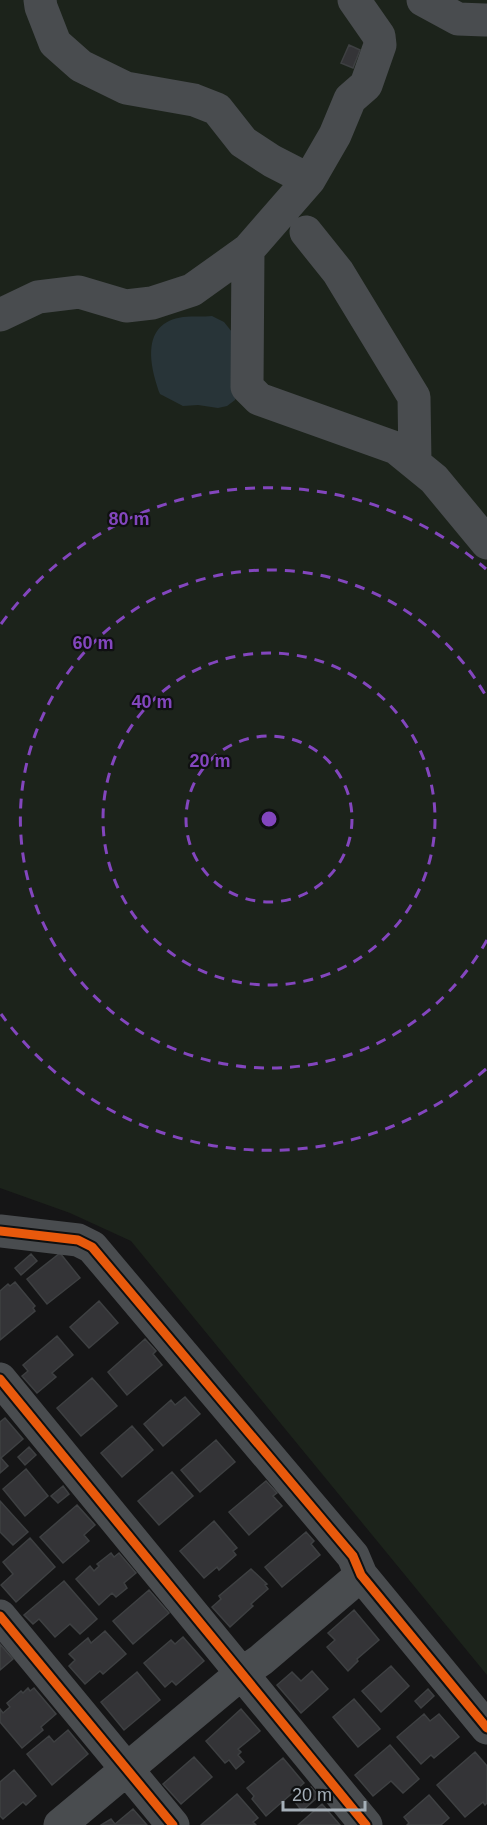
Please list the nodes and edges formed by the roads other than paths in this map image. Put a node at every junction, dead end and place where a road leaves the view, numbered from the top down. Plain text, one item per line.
1 (40, 0) edge
2 (354, 0) edge
3 (423, 0) edge
4 (484, 20) dead end
5 (309, 180) junction
6 (306, 232) dead end
7 (248, 250) junction
8 (0, 315) edge
9 (415, 463) junction
10 (487, 543) edge
11 (0, 1232) edge
12 (0, 1379) edge
13 (361, 1575) junction
14 (0, 1616) edge
15 (242, 1673) junction
16 (487, 1728) edge
17 (128, 1770) junction
18 (60, 1825) edge
19 (173, 1825) edge
20 (366, 1825) edge

1 - 5 street
2 - 5 street
3 - 4 street
5 - 7 street
6 - 9 street
7 - 8 street
7 - 9 street
9 - 10 street
11 - 13 street
12 - 15 street
13 - 15 street
13 - 16 street
14 - 17 street
15 - 17 street
15 - 20 street
17 - 18 street
17 - 19 street

